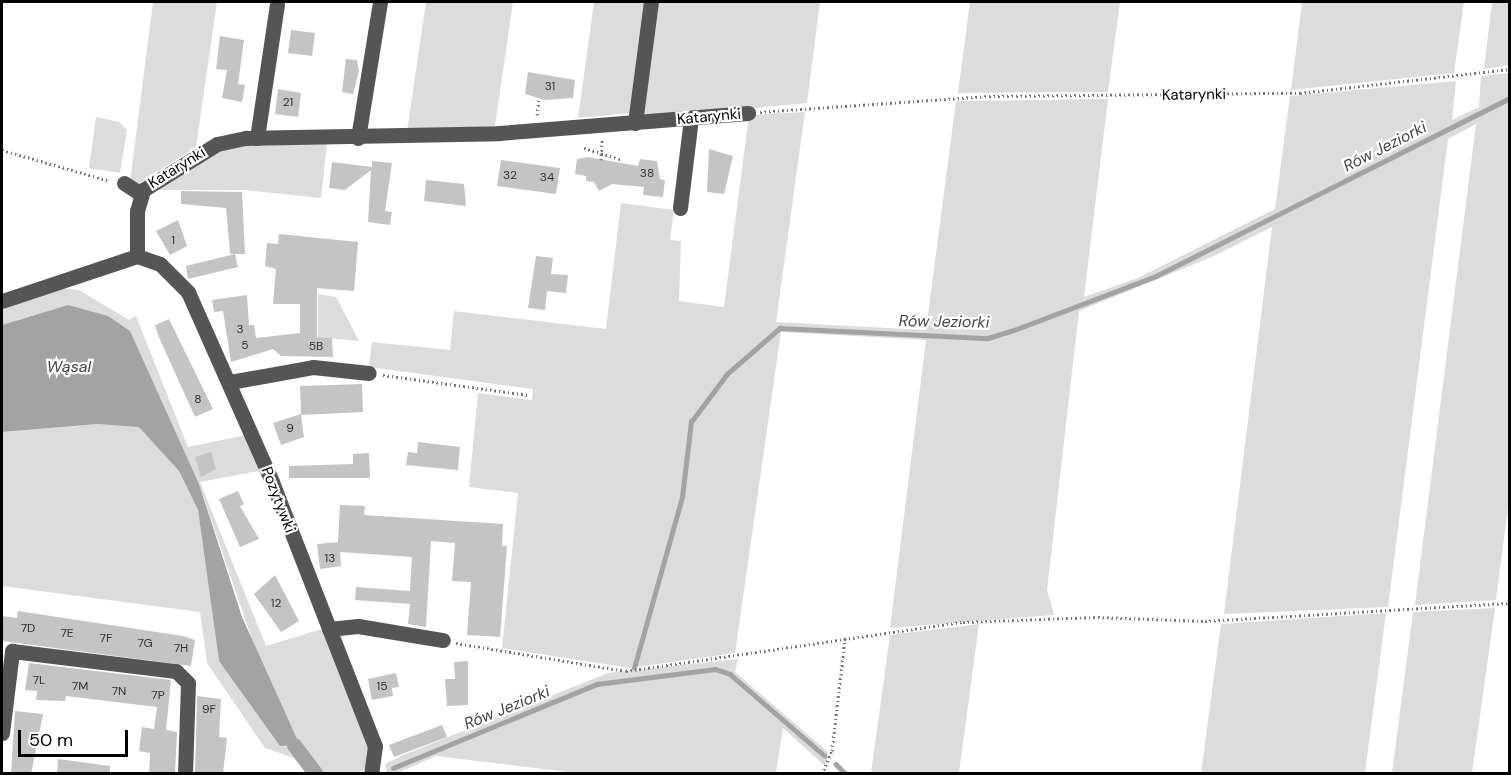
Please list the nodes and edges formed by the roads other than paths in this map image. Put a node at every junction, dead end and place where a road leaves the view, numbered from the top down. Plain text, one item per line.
1 (380, 2) edge
2 (651, 2) edge
3 (277, 4) dead end
4 (748, 113) road end
5 (691, 118) junction
6 (635, 123) junction
7 (257, 138) junction
8 (358, 138) junction
9 (124, 183) road end
10 (141, 194) junction
11 (680, 207) dead end
12 (137, 256) junction
13 (2, 301) edge
14 (369, 373) road end
15 (230, 382) junction
16 (329, 629) junction
17 (443, 640) road end
18 (2, 733) edge
19 (372, 773) edge
20 (185, 774) edge

1 - 8 street
2 - 6 street
3 - 7 street
4 - 5 street, Katarynki
5 - 6 street, Katarynki
5 - 11 street
6 - 8 street, Katarynki
7 - 8 street, Katarynki
7 - 10 street, Katarynki
9 - 10 street
10 - 12 street, Katarynki
12 - 13 street
12 - 15 street, Pozytywki
14 - 15 street
15 - 16 street, Pozytywki
16 - 17 street
16 - 19 street, Pozytywki
18 - 20 street

